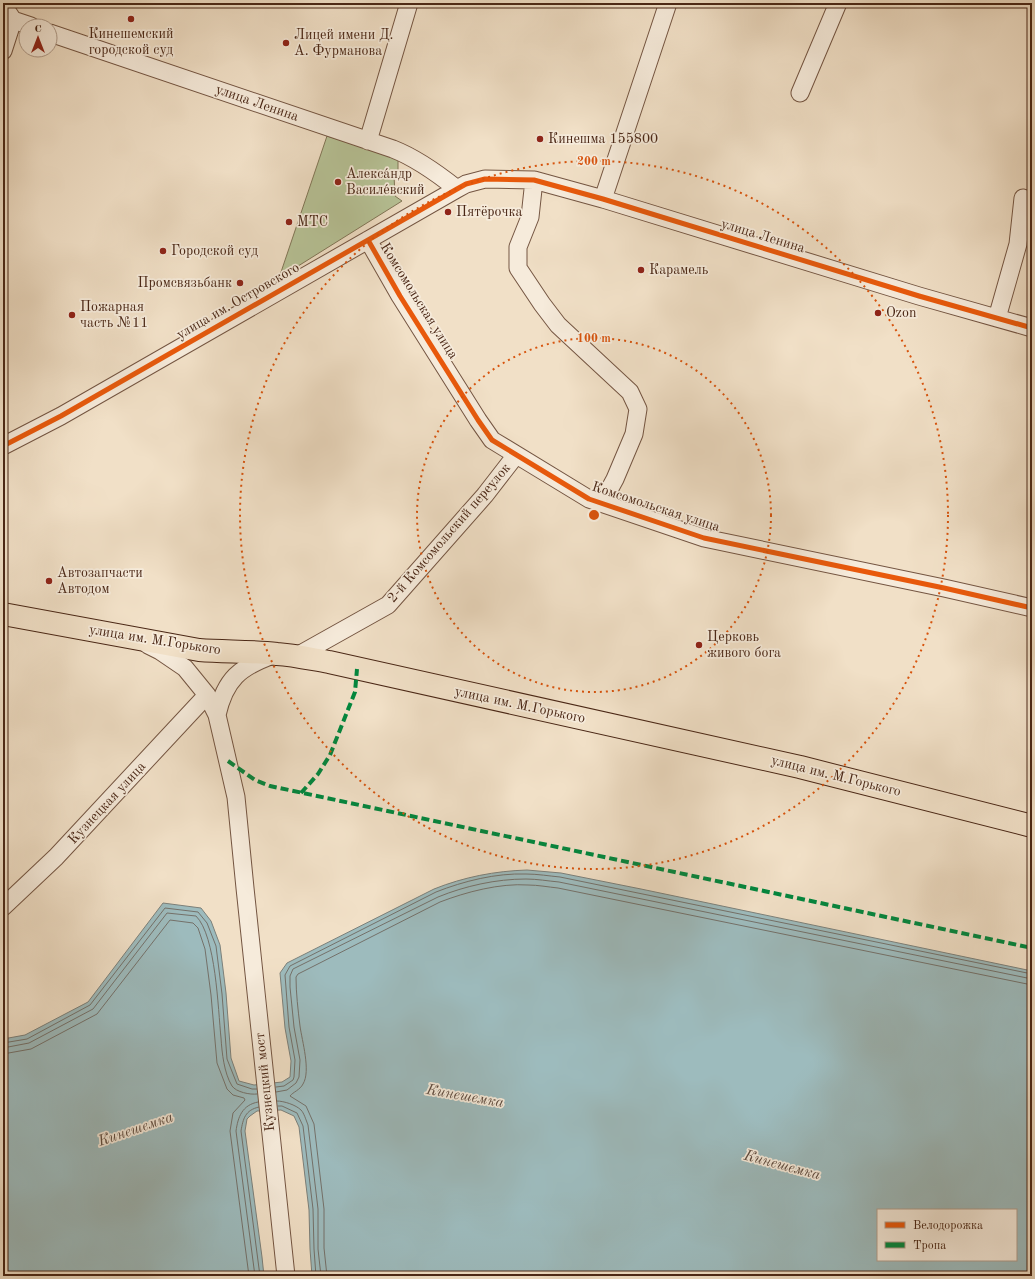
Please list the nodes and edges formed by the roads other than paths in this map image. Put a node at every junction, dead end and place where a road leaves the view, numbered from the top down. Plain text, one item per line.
1 (409, 3) edge
2 (668, 3) edge
3 (838, 3) edge
4 (3, 5) edge
5 (14, 20) junction
6 (18, 21) edge
7 (58, 35) edge
8 (3, 51) edge
9 (800, 94) dead end
10 (368, 141) junction
11 (485, 179) joint
12 (534, 180) junction
13 (457, 189) junction
14 (1023, 198) dead end
15 (602, 199) junction
16 (368, 240) junction
17 (997, 318) junction
18 (1032, 328) edge
19 (3, 446) edge
20 (516, 455) junction
21 (602, 502) junction
22 (1032, 608) edge
23 (3, 614) edge
24 (133, 638) junction
25 (287, 655) junction
26 (207, 695) junction
27 (217, 715) junction
28 (1032, 826) edge
29 (3, 907) edge
30 (286, 1276) edge

1 - 10 street
2 - 15 street
3 - 9 street
4 - 5 street
5 - 6 street
5 - 8 street
7 - 10 street, улица Ленина
10 - 13 street, улица Ленина
11 - 12 street, улица Ленина
11 - 13 street, улица им. Островского
12 - 15 street, улица Ленина
12 - 21 street
13 - 16 street, улица им. Островского
14 - 17 street
15 - 17 street, улица Ленина
16 - 19 street, улица им. Островского
16 - 20 street, Комсомольская улица
17 - 18 street, улица Ленина
20 - 21 street, Комсомольская улица
20 - 25 street, 2-й Комсомольский переулок
21 - 22 street, Комсомольская улица
23 - 24 main road, улица им. М.Горького
24 - 25 main road, улица им. М.Горького
24 - 26 street, Кузнецкий мост
25 - 27 street, 2-й Комсомольский переулок
25 - 28 main road, улица им. М.Горького
26 - 27 street, Кузнецкий мост
26 - 29 street, Кузнецкая улица
27 - 30 street, Кузнецкий мост

